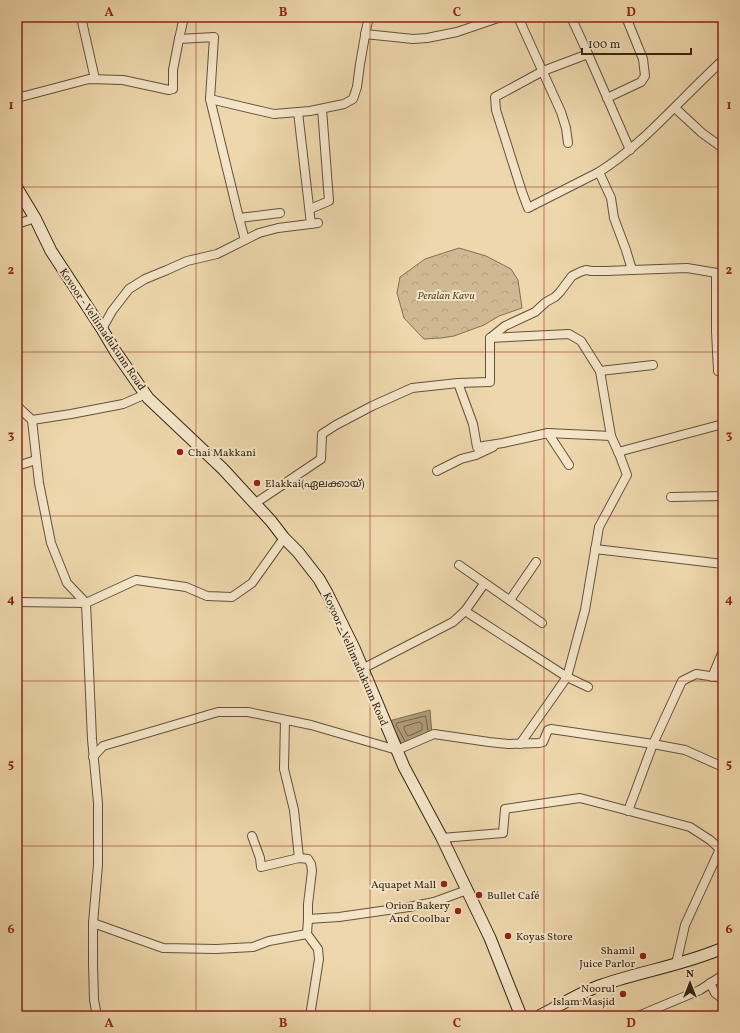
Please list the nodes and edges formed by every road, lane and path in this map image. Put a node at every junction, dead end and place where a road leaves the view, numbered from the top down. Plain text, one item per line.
1 (80, 17) edge
2 (184, 17) edge
3 (369, 17) edge
4 (502, 17) edge
5 (518, 17) edge
6 (571, 17) edge
7 (626, 17) edge
8 (365, 34) junction
9 (179, 39) junction
10 (588, 54) junction
11 (723, 60) edge
12 (543, 71) junction
13 (95, 79) junction
14 (17, 98) edge
15 (608, 98) junction
16 (210, 99) junction
17 (675, 108) junction
18 (322, 109) junction
19 (298, 112) junction
20 (568, 143) dead end
21 (720, 146) dead end
22 (630, 150) junction
23 (599, 172) junction
24 (17, 188) edge
25 (310, 209) junction
26 (280, 213) dead end
27 (35, 218) junction
28 (239, 218) junction
29 (17, 224) edge
30 (245, 240) junction
31 (632, 270) junction
32 (720, 273) edge
33 (102, 328) junction
34 (490, 338) junction
35 (653, 365) dead end
36 (600, 371) junction
37 (718, 371) dead end
38 (458, 383) junction
39 (146, 394) junction
40 (17, 406) edge
41 (32, 420) junction
42 (723, 424) edge
43 (548, 433) junction
44 (611, 436) junction
45 (503, 443) junction
46 (618, 452) junction
47 (36, 460) junction
48 (569, 465) dead end
49 (17, 466) edge
50 (437, 471) dead end
51 (723, 496) edge
52 (671, 497) dead end
53 (254, 504) junction
54 (284, 538) junction
55 (595, 549) junction
56 (536, 562) dead end
57 (723, 564) edge
58 (459, 565) dead end
59 (484, 584) junction
60 (510, 600) junction
61 (17, 602) edge
62 (86, 603) junction
63 (465, 611) junction
64 (542, 623) dead end
65 (723, 651) edge
66 (362, 669) junction
67 (566, 677) junction
68 (712, 677) junction
69 (723, 678) edge
70 (588, 687) dead end
71 (285, 720) junction
72 (520, 744) junction
73 (653, 744) junction
74 (397, 750) junction
75 (93, 757) junction
76 (723, 768) edge
77 (628, 811) junction
78 (252, 836) dead end
79 (442, 838) junction
80 (721, 849) edge
81 (299, 858) junction
82 (467, 890) junction
83 (308, 919) junction
84 (93, 923) junction
85 (307, 934) junction
86 (723, 948) edge
87 (723, 956) edge
88 (676, 964) junction
89 (723, 975) edge
90 (710, 983) junction
91 (723, 999) edge
92 (559, 1012) edge
93 (97, 1016) edge
94 (310, 1016) edge
95 (520, 1016) edge
96 (539, 1016) edge
97 (638, 1016) edge

1 - 13 street
2 - 9 street
3 - 8 street
4 - 8 street
5 - 12 street
6 - 10 street
7 - 15 street
8 - 18 street
9 - 13 street
9 - 16 street
10 - 12 street
10 - 15 street
11 - 17 street
12 - 20 street
12 - 23 street
13 - 14 street
15 - 22 street
16 - 19 street
16 - 28 street
17 - 21 street
17 - 22 street
18 - 19 street
18 - 25 street
19 - 25 street
22 - 23 street
23 - 31 street
24 - 27 street, Kovoor - Vellimadukunn Road
25 - 30 street
26 - 28 street
27 - 29 street
27 - 33 street, Kovoor - Vellimadukunn Road
28 - 30 street
30 - 33 street
31 - 32 street
31 - 34 street
32 - 37 street
33 - 39 street, Kovoor - Vellimadukunn Road
34 - 36 street
34 - 38 street
35 - 36 street
36 - 44 street
38 - 45 street
38 - 53 street
39 - 41 street
39 - 53 street, Kovoor - Vellimadukunn Road
40 - 41 street
41 - 47 street
42 - 46 street
43 - 44 street
43 - 45 street
43 - 48 street
44 - 46 street
45 - 50 street
46 - 55 street
47 - 49 street
47 - 62 street
51 - 52 street
53 - 54 street, Kovoor - Vellimadukunn Road
54 - 62 street
54 - 66 street, Kovoor - Vellimadukunn Road
55 - 57 street
55 - 67 street
56 - 60 street
58 - 59 street
59 - 60 street
59 - 63 street
60 - 64 street
61 - 62 street
62 - 75 street
63 - 66 street
63 - 67 street
65 - 68 street
66 - 74 street, Kovoor - Vellimadukunn Road
67 - 70 street
67 - 72 street
68 - 69 street
68 - 73 street
71 - 74 street
71 - 75 street
71 - 81 street
72 - 73 street
72 - 74 street
73 - 76 street
73 - 77 street
74 - 79 street, Kovoor - Vellimadukunn Road
75 - 84 street
77 - 79 street
77 - 80 street
78 - 81 street
79 - 82 street, Kovoor - Vellimadukunn Road
80 - 88 street
81 - 83 street
82 - 83 street
82 - 95 street, Kovoor - Vellimadukunn Road
83 - 85 street
84 - 85 street
84 - 93 street
85 - 94 street
86 - 88 street
87 - 92 street
88 - 92 street
89 - 90 street
90 - 91 street
90 - 97 street
92 - 96 street

